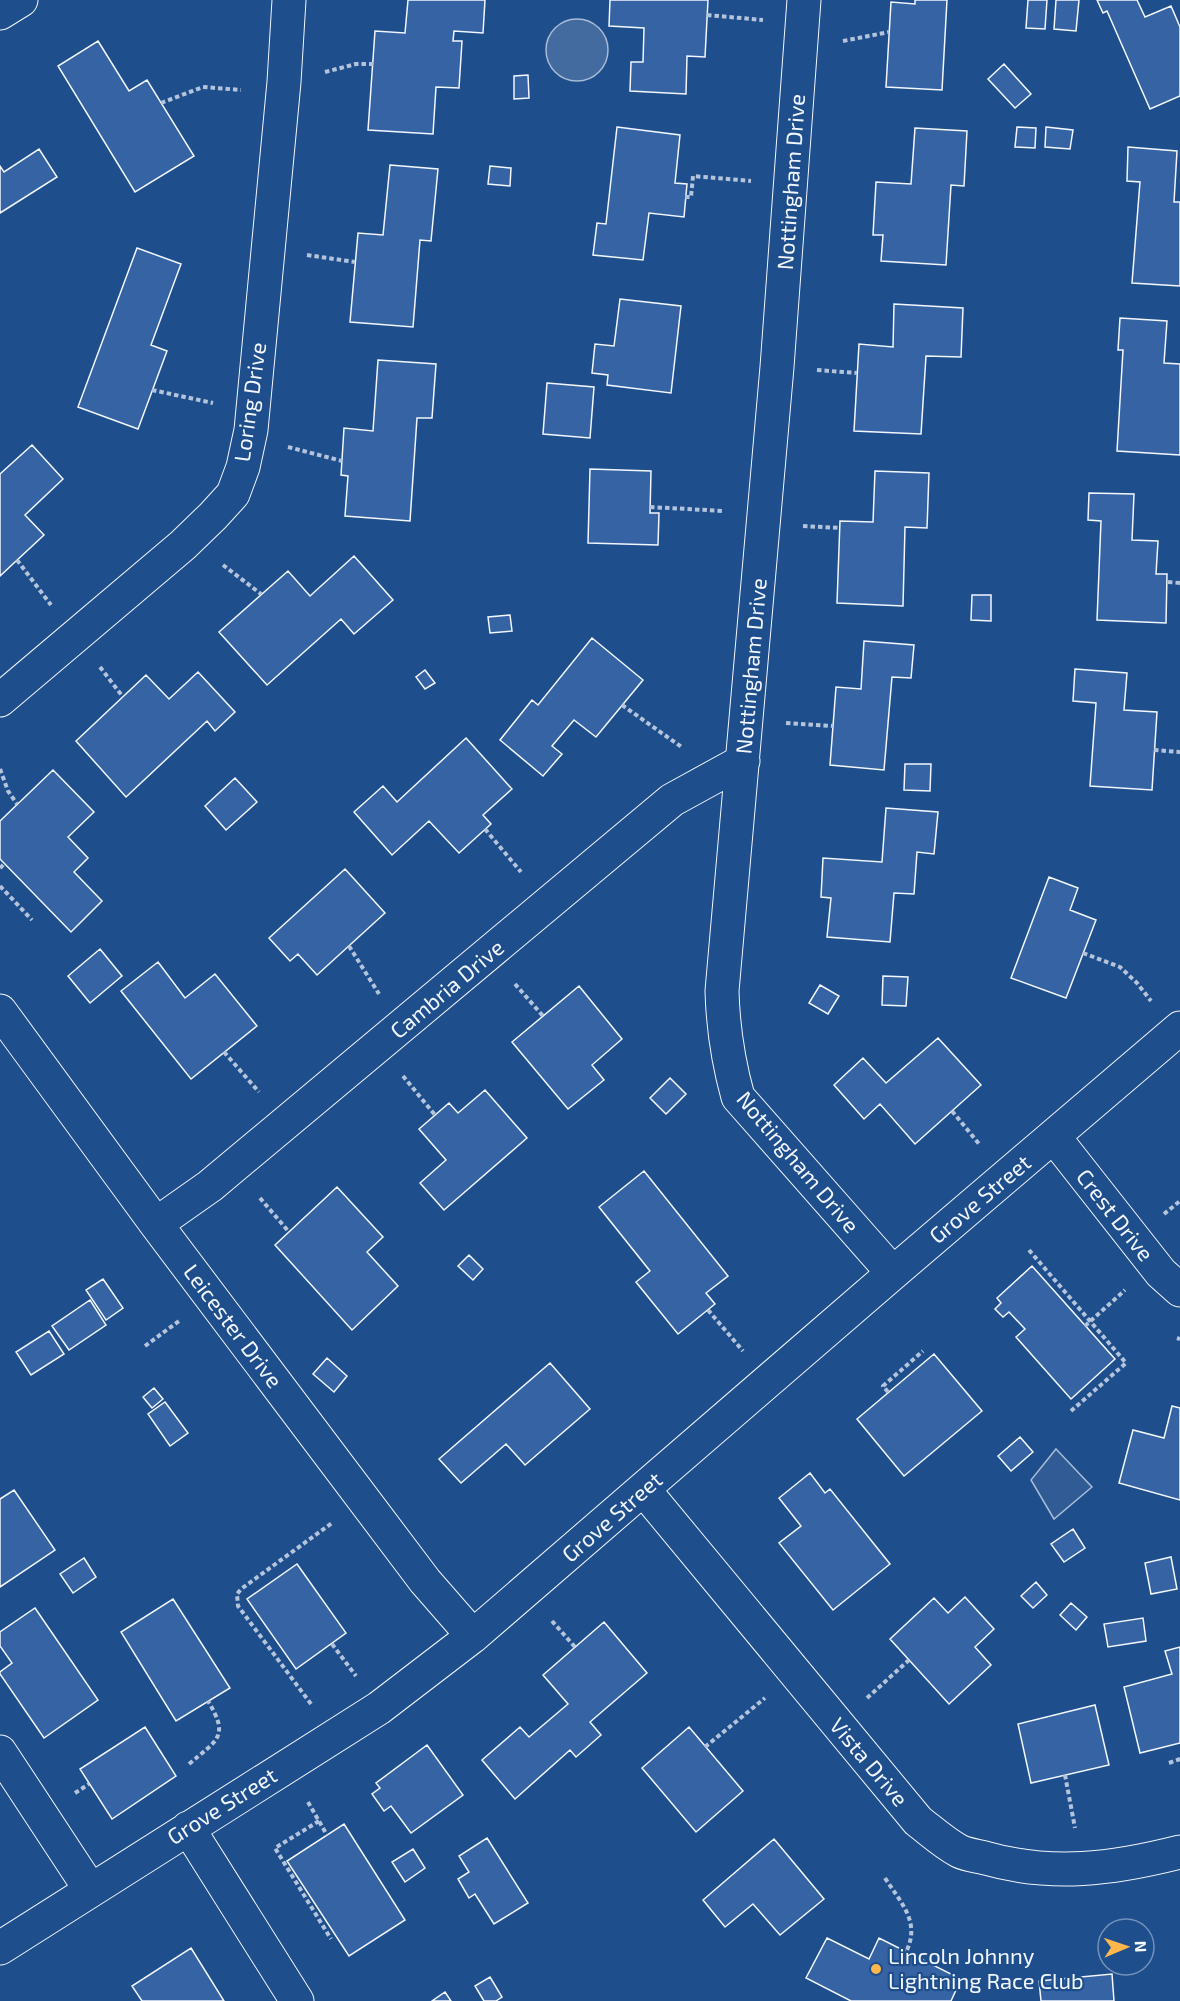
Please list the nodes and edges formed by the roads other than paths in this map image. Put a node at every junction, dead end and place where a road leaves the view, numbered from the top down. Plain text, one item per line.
1 (21, 0) edge
2 (289, 0) edge
3 (803, 12) edge
4 (0, 13) edge
5 (0, 700) edge
6 (731, 767) junction
7 (0, 1011) edge
8 (1178, 1030) edge
9 (1054, 1137) junction
10 (156, 1224) junction
11 (892, 1273) junction
12 (1180, 1290) edge
13 (644, 1490) junction
14 (473, 1636) junction
15 (0, 1752) edge
16 (188, 1827) junction
17 (1180, 1852) edge
18 (90, 1889) junction
19 (0, 1948) edge
20 (297, 2001) edge

1 - 4 street
2 - 5 street, Loring Drive
3 - 6 street, Nottingham Drive
6 - 10 street, Cambria Drive
6 - 11 street, Nottingham Drive
7 - 10 street, Leicester Drive
8 - 9 street, Grove Street
9 - 11 street, Grove Street
9 - 12 street, Crest Drive
10 - 14 street, Leicester Drive
11 - 13 street, Grove Street
13 - 14 street, Grove Street
13 - 17 street, Vista Drive
14 - 16 street, Grove Street
15 - 18 street
16 - 18 street, Grove Street
16 - 20 street
18 - 19 street, Grove Street

